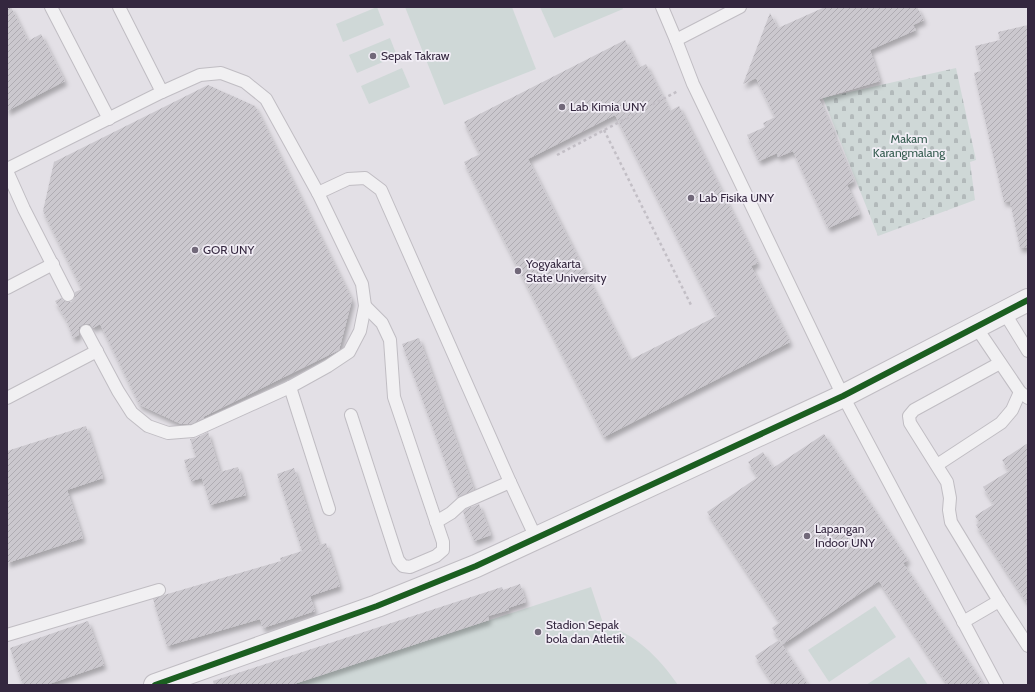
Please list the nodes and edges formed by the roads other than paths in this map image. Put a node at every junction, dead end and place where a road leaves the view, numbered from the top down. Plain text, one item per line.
1 (51, 7) edge
2 (119, 7) edge
3 (662, 7) edge
4 (740, 7) edge
5 (676, 40) junction
6 (162, 92) junction
7 (108, 119) junction
8 (7, 170) edge
9 (318, 193) junction
10 (53, 264) junction
11 (7, 288) edge
12 (68, 295) dead end
13 (1028, 300) edge
14 (365, 306) junction
15 (1004, 312) junction
16 (976, 327) junction
17 (86, 331) dead end
18 (96, 351) junction
19 (1028, 351) edge
20 (1000, 363) junction
21 (290, 387) junction
22 (1024, 395) edge
23 (843, 396) junction
24 (7, 398) edge
25 (351, 415) dead end
26 (938, 465) junction
27 (510, 482) junction
28 (329, 509) dead end
29 (436, 522) junction
30 (536, 538) junction
31 (159, 590) dead end
32 (999, 601) junction
33 (964, 622) junction
34 (7, 635) edge
35 (1028, 646) edge
36 (155, 685) edge
37 (997, 685) edge

1 - 7 lane
2 - 6 lane
3 - 5 lane
4 - 5 lane
5 - 23 lane
6 - 7 lane
6 - 9 lane
7 - 8 lane
8 - 10 lane
9 - 14 lane
9 - 27 lane
10 - 11 lane
10 - 12 lane
13 - 15 street
14 - 21 lane
14 - 29 lane
15 - 16 street
15 - 19 lane
16 - 20 lane
16 - 23 street
17 - 18 lane
18 - 21 lane
18 - 24 lane
20 - 22 lane
20 - 26 lane
21 - 28 lane
22 - 26 lane
23 - 30 street
23 - 33 lane
25 - 29 lane
26 - 32 lane
27 - 29 lane
27 - 30 lane
30 - 36 street
31 - 34 lane
32 - 33 lane
32 - 35 lane
33 - 37 lane

